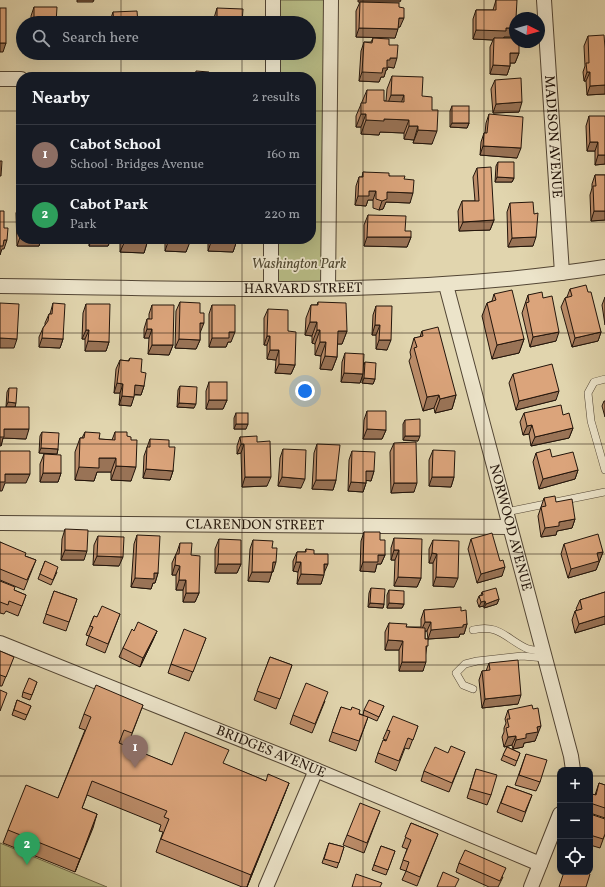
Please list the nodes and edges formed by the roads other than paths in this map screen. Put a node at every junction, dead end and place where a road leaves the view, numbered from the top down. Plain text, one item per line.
1 (274, 0) edge
2 (332, 0) edge
3 (544, 0) edge
4 (273, 16) edge
5 (273, 60) edge
6 (273, 72) edge
7 (0, 79) edge
8 (16, 79) edge
9 (271, 244) edge
10 (605, 266) edge
11 (562, 273) junction
12 (446, 284) junction
13 (0, 286) edge
14 (271, 288) junction
15 (328, 288) junction
16 (605, 379) edge
17 (605, 470) edge
18 (605, 492) edge
19 (506, 512) junction
20 (0, 523) edge
21 (510, 527) junction
22 (473, 630) dead end
23 (0, 643) edge
24 (544, 655) junction
25 (473, 689) dead end
26 (572, 767) edge
27 (316, 770) junction
28 (557, 822) edge
29 (540, 864) junction
30 (266, 887) edge
31 (531, 887) edge

1 - 4 street
2 - 15 street
3 - 11 street, MADISON AVENUE
5 - 6 street
7 - 8 street
9 - 14 street
10 - 11 street, HARVARD STREET
11 - 12 street, HARVARD STREET
12 - 15 street, HARVARD STREET
12 - 19 street, NORWOOD AVENUE
13 - 14 street, HARVARD STREET
14 - 15 street, HARVARD STREET
16 - 17 lane
18 - 19 lane
19 - 21 street, NORWOOD AVENUE
20 - 21 street, CLARENDON STREET
21 - 24 street, NORWOOD AVENUE
22 - 24 lane
23 - 27 street, BRIDGES AVENUE
24 - 25 lane
24 - 26 street, NORWOOD AVENUE
27 - 29 street, BRIDGES AVENUE
27 - 30 street
28 - 29 street
29 - 31 street

